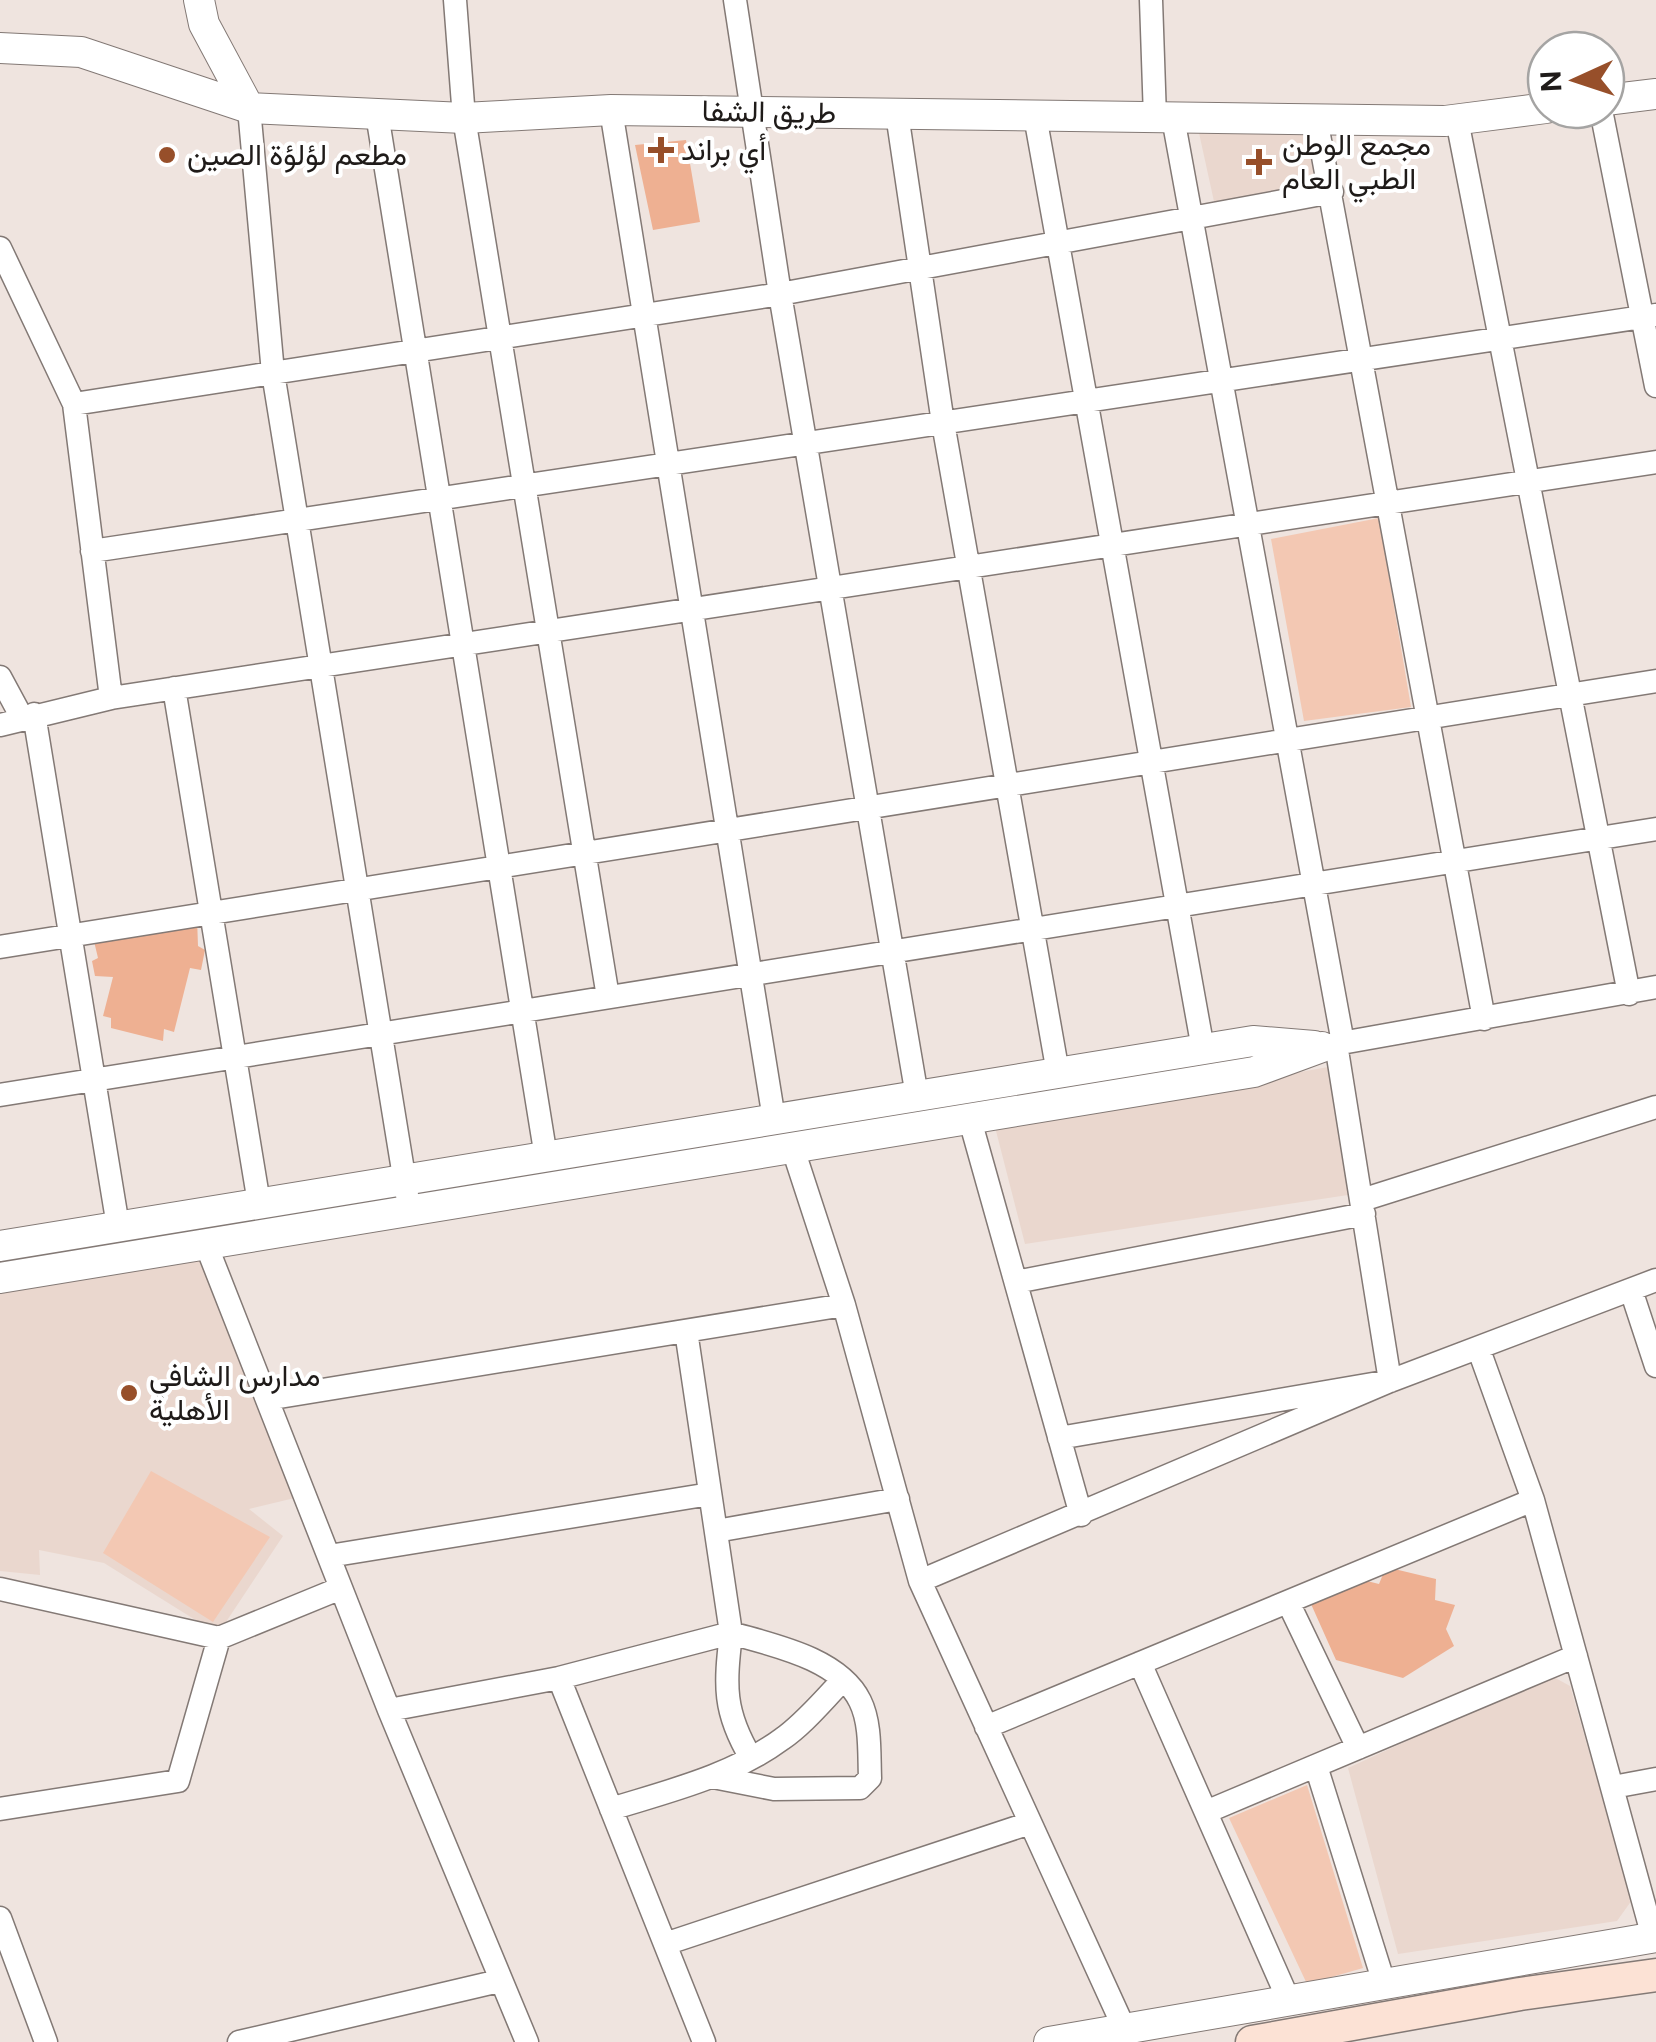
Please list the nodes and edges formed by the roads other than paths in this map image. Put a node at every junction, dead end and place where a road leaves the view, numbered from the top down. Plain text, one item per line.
1 (199, 0) edge
2 (454, 0) edge
3 (735, 0) edge
4 (1151, 0) edge
5 (0, 48) edge
6 (1656, 94) edge
7 (1626, 98) edge
8 (249, 108) junction
9 (611, 110) junction
10 (1526, 111) edge
11 (753, 112) junction
12 (377, 114) junction
13 (897, 114) junction
14 (1035, 116) junction
15 (464, 118) junction
16 (1164, 118) junction
17 (1316, 120) junction
18 (1457, 120) junction
19 (1606, 130) edge
20 (1332, 192) junction
21 (1192, 218) junction
22 (1058, 242) junction
23 (0, 248) edge
24 (923, 268) junction
25 (780, 294) junction
26 (644, 315) junction
27 (1649, 316) edge
28 (500, 338) junction
29 (1502, 338) junction
30 (415, 351) junction
31 (1363, 359) junction
32 (273, 373) junction
33 (1222, 380) junction
34 (1656, 386) edge
35 (1087, 401) junction
36 (74, 404) junction
37 (942, 423) junction
38 (806, 443) junction
39 (1656, 462) edge
40 (668, 464) junction
41 (1532, 481) junction
42 (524, 486) junction
43 (439, 498) junction
44 (1389, 502) junction
45 (297, 520) junction
46 (1248, 523) junction
47 (1112, 543) junction
48 (92, 551) junction
49 (968, 566) junction
50 (830, 587) junction
51 (691, 608) junction
52 (548, 630) junction
53 (462, 644) junction
54 (321, 666) junction
55 (0, 678) edge
56 (1656, 681) edge
57 (174, 688) junction
58 (1572, 694) junction
59 (111, 698) junction
60 (18, 718) edge
61 (1429, 718) junction
62 (1288, 740) junction
63 (1152, 762) junction
64 (1008, 784) junction
65 (868, 808) junction
66 (1656, 829) edge
67 (727, 831) junction
68 (1600, 838) junction
69 (584, 853) junction
70 (1455, 861) junction
71 (499, 867) junction
72 (1314, 884) junction
73 (357, 890) junction
74 (1178, 906) junction
75 (211, 914) junction
76 (1034, 929) junction
77 (71, 936) junction
78 (0, 948) edge
79 (893, 952) junction
80 (750, 974) junction
81 (1656, 987) edge
82 (1630, 994) junction
83 (608, 998) junction
84 (522, 1011) junction
85 (1484, 1019) junction
86 (380, 1034) junction
87 (1334, 1045) junction
88 (1203, 1049) junction
89 (235, 1057) junction
90 (1058, 1073) junction
91 (94, 1080) junction
92 (0, 1095) edge
93 (917, 1096) junction
94 (1656, 1107) edge
95 (774, 1120) junction
96 (970, 1120) junction
97 (794, 1149) junction
98 (546, 1157) junction
99 (404, 1180) junction
100 (259, 1204) junction
101 (1363, 1207) junction
102 (410, 1214) junction
103 (118, 1226) junction
104 (0, 1246) edge
105 (208, 1247) junction
106 (0, 1278) edge
107 (1656, 1280) edge
108 (1016, 1282) junction
109 (1631, 1290) junction
110 (844, 1306) junction
111 (686, 1331) junction
112 (1479, 1350) junction
113 (1656, 1366) edge
114 (1390, 1381) junction
115 (267, 1398) junction
116 (1060, 1438) junction
117 (710, 1494) junction
118 (898, 1499) junction
119 (1533, 1500) junction
120 (1081, 1515) junction
121 (716, 1531) junction
122 (329, 1556) junction
123 (920, 1581) junction
124 (342, 1588) junction
125 (0, 1589) edge
126 (1288, 1602) junction
127 (731, 1633) junction
128 (218, 1638) junction
129 (1576, 1656) junction
130 (1140, 1663) junction
131 (559, 1678) junction
132 (844, 1680) junction
133 (390, 1710) junction
134 (986, 1727) junction
135 (1358, 1748) junction
136 (751, 1758) junction
137 (1316, 1766) junction
138 (712, 1777) junction
139 (1656, 1779) edge
140 (1613, 1787) junction
141 (0, 1809) edge
142 (611, 1809) junction
143 (1206, 1812) junction
144 (1030, 1823) junction
145 (0, 1918) edge
146 (1654, 1937) edge
147 (664, 1944) junction
148 (1656, 1975) edge
149 (500, 1980) junction
150 (1384, 1983) junction
151 (1289, 2002) junction
152 (1125, 2030) junction
153 (1086, 2039) edge
154 (46, 2042) edge
155 (239, 2042) edge
156 (527, 2042) edge
157 (704, 2042) edge
158 (1049, 2042) edge
159 (1252, 2042) edge

1 - 8 street
2 - 15 street
3 - 11 street
4 - 16 street
5 - 8 street, طريق الشفا
6 - 7 street
8 - 12 street, طريق الشفا
8 - 32 street
9 - 11 street, طريق الشفا
9 - 15 street, طريق الشفا
9 - 26 street
10 - 18 street, طريق الشفا
11 - 13 street, طريق الشفا
11 - 25 street
12 - 15 street, طريق الشفا
12 - 30 street
13 - 14 street, طريق الشفا
13 - 24 street
14 - 16 street, طريق الشفا
14 - 22 street
15 - 28 street
16 - 17 street, طريق الشفا
16 - 21 street
17 - 18 street, طريق الشفا
17 - 20 street
18 - 29 street
19 - 27 street
20 - 21 street
20 - 31 street
21 - 22 street
21 - 33 street
22 - 24 street
22 - 35 street
23 - 36 street
24 - 25 street
24 - 37 street
25 - 26 street
25 - 38 street
26 - 28 street
26 - 40 street
27 - 29 street
27 - 34 street
28 - 30 street
28 - 42 street
29 - 31 street
29 - 41 street
30 - 32 street
30 - 43 street
31 - 33 street
31 - 44 street
32 - 36 street
32 - 45 street
33 - 35 street
33 - 46 street
35 - 37 street
35 - 47 street
36 - 48 street
37 - 38 street
37 - 49 street
38 - 40 street
38 - 50 street
39 - 41 street
40 - 42 street
40 - 51 street
41 - 44 street
41 - 58 street
42 - 43 street
42 - 52 street
43 - 45 street
43 - 53 street
44 - 46 street
44 - 61 street
45 - 48 street
45 - 54 street
46 - 47 street
46 - 62 street
47 - 49 street
47 - 63 street
48 - 59 street
49 - 50 street
49 - 64 street
50 - 51 street
50 - 65 street
51 - 52 street
51 - 67 street
52 - 53 street
52 - 69 street
53 - 54 street
53 - 71 street
54 - 57 street
54 - 73 street
55 - 60 street
56 - 58 street
57 - 59 street
57 - 75 street
58 - 61 street
58 - 68 street
59 - 60 street
60 - 77 street
61 - 62 street
61 - 70 street
62 - 63 street
62 - 72 street
63 - 64 street
63 - 74 street
64 - 65 street
64 - 76 street
65 - 67 street
65 - 79 street
66 - 68 street
67 - 69 street
67 - 80 street
68 - 70 street
68 - 82 street
69 - 71 street
69 - 83 street
70 - 72 street
70 - 85 street
71 - 73 street
71 - 84 street
72 - 74 street
72 - 87 street
73 - 75 street
73 - 86 street
74 - 76 street
74 - 88 street
75 - 77 street
75 - 89 street
76 - 79 street
76 - 90 street
77 - 78 street
77 - 91 street
79 - 80 street
79 - 93 street
80 - 83 street
80 - 95 street
81 - 82 street
82 - 85 street
83 - 84 street
84 - 86 street
84 - 98 street
85 - 87 street
86 - 89 street
86 - 99 street
87 - 88 street
87 - 96 street
87 - 101 street
88 - 90 street
89 - 91 street
89 - 100 street
90 - 93 street
91 - 92 street
91 - 103 street
93 - 95 street
94 - 101 street
95 - 98 street
96 - 97 street
96 - 108 street
97 - 102 street
97 - 110 street
98 - 99 street
99 - 100 street
99 - 102 street
100 - 103 street
101 - 108 street
101 - 114 street
102 - 105 street
103 - 104 street
105 - 106 street
105 - 115 street
107 - 109 street
108 - 116 street
109 - 112 street
109 - 113 street
110 - 111 street
110 - 118 street
111 - 115 street
111 - 117 street
112 - 114 street
112 - 119 street
114 - 116 street
114 - 120 street
115 - 122 street
116 - 120 street
117 - 121 street
117 - 122 street
118 - 121 street
118 - 123 street
119 - 126 street
119 - 129 street
120 - 123 street
121 - 127 street
122 - 124 street
123 - 134 street
124 - 128 street
124 - 133 street
125 - 128 street
126 - 130 street
126 - 135 street
127 - 131 street
127 - 132 street
127 - 136 street
128 - 141 street
129 - 135 street
129 - 140 street
130 - 134 street
130 - 143 street
131 - 133 street
131 - 142 street
132 - 136 street
132 - 138 street
133 - 149 street
134 - 144 street
135 - 137 street
136 - 138 street
137 - 143 street
137 - 150 street
138 - 142 street
139 - 140 street
140 - 146 street
142 - 147 street
143 - 151 street
144 - 147 street
144 - 152 street
145 - 154 street
146 - 150 street
147 - 157 street
148 - 159 main road
149 - 155 street
149 - 156 street
150 - 151 street
151 - 152 street
152 - 153 street
153 - 158 street

